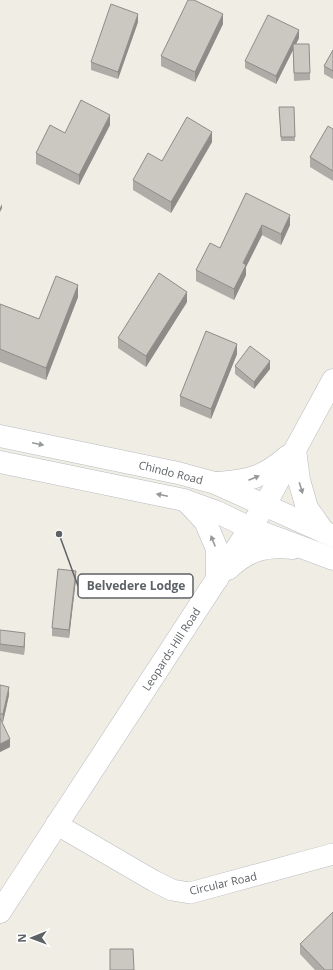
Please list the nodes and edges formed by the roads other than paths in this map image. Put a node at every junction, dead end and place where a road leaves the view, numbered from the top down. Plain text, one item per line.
1 (333, 380) edge
2 (0, 436) edge
3 (295, 450) junction
4 (0, 462) edge
5 (215, 484) junction
6 (184, 500) junction
7 (264, 505) junction
8 (250, 528) junction
9 (328, 534) edge
10 (305, 549) junction
11 (333, 559) edge
12 (217, 579) junction
13 (56, 824) junction
14 (333, 854) edge
15 (0, 912) edge

1 - 3 main road, Leopards Hill Road
2 -> 5 main road, Chindo Road
5 -> 3 main road
3 - 7 main road, Leopards Hill Road
3 -> 9 main road
6 -> 4 main road
5 - 7 main road, Chindo Road
6 - 8 main road
12 -> 6 main road
7 - 8 main road, Leopards Hill Road
7 - 9 main road, Chindo Road
8 - 10 main road
8 - 12 main road, Leopards Hill Road
10 - 11 main road
10 - 12 main road
12 - 13 main road, Leopards Hill Road
13 - 14 street, Circular Road
13 - 15 main road, Leopards Hill Road

